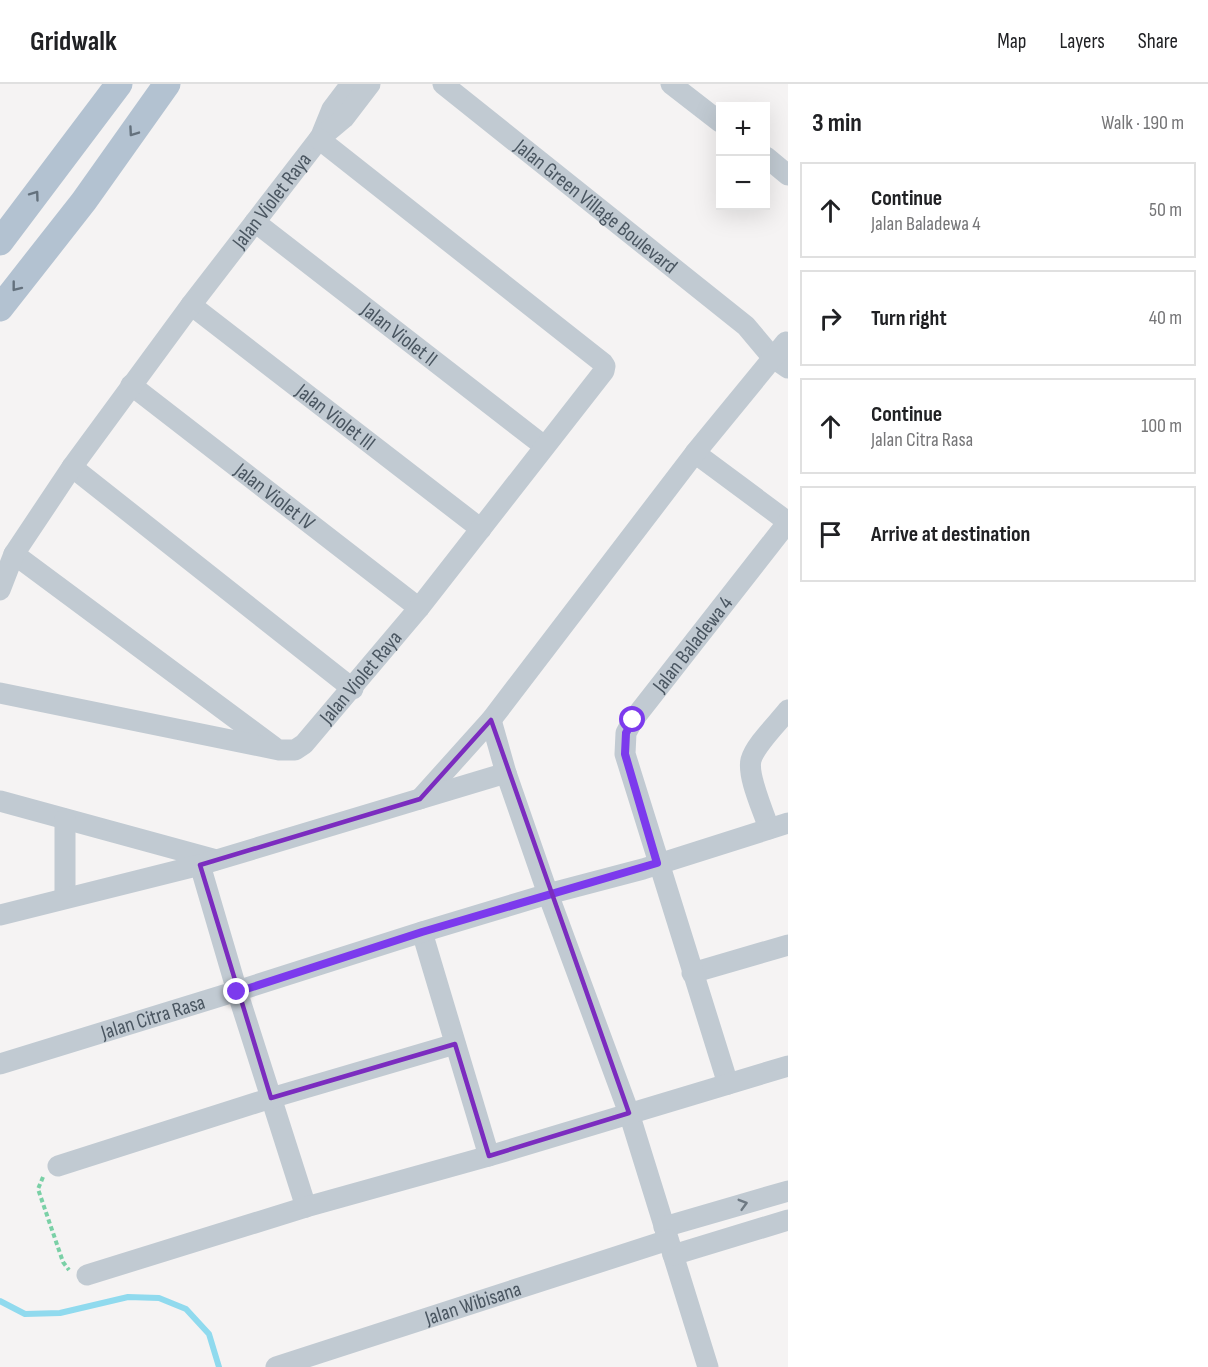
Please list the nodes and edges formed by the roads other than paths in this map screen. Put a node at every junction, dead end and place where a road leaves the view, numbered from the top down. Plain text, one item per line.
1 (119, 84) edge
2 (167, 84) edge
3 (351, 84) edge
4 (370, 84) edge
5 (442, 84) edge
6 (681, 87) edge
7 (716, 118) edge
8 (319, 139) junction
9 (770, 161) edge
10 (788, 175) edge
11 (255, 222) junction
12 (0, 242) edge
13 (191, 304) junction
14 (0, 308) edge
15 (784, 352) edge
16 (131, 385) junction
17 (544, 446) junction
18 (694, 453) junction
19 (72, 467) junction
20 (788, 522) edge
21 (481, 529) junction
22 (14, 554) junction
23 (0, 590) edge
24 (419, 608) junction
25 (353, 689) junction
26 (0, 693) edge
27 (788, 710) edge
28 (491, 720) junction
29 (279, 750) junction
30 (506, 772) junction
31 (420, 799) junction
32 (0, 801) edge
33 (65, 819) junction
34 (779, 826) edge
35 (208, 863) junction
36 (657, 863) junction
37 (548, 894) junction
38 (65, 898) junction
39 (0, 915) edge
40 (422, 932) junction
41 (788, 945) edge
42 (692, 973) junction
43 (237, 992) junction
44 (455, 1044) junction
45 (0, 1064) edge
46 (788, 1066) edge
47 (728, 1084) junction
48 (271, 1098) junction
49 (629, 1113) junction
50 (489, 1156) junction
51 (58, 1166) road end
52 (788, 1191) edge
53 (306, 1207) junction
54 (788, 1220) edge
55 (668, 1241) junction
56 (87, 1275) road end
57 (702, 1365) edge
58 (276, 1367) edge

12 -> 1 main road
2 -> 14 main road
3 - 8 street, Jalan Violet Raya
4 - 8 street, Jalan Violet Raya
5 - 15 street, Jalan Green Village Boulevard
6 - 7 street
8 - 11 street, Jalan Violet Raya
8 - 17 street, Jalan Violet Raya
9 - 10 street
11 - 13 street, Jalan Violet Raya
11 - 17 street, Jalan Violet II
13 - 16 street, Jalan Violet Raya
13 - 21 street, Jalan Violet III
15 - 18 street
16 - 19 street, Jalan Violet Raya
16 - 24 street, Jalan Violet IV
17 - 21 street, Jalan Violet Raya
18 - 20 street
18 - 28 street
19 - 22 street, Jalan Violet Raya
19 - 25 street
20 - 36 street, Jalan Baladewa 4
21 - 24 street, Jalan Violet Raya
22 - 23 street, Jalan Violet Raya
22 - 29 street
24 - 25 street, Jalan Violet Raya
25 - 29 street, Jalan Violet Raya
26 - 29 street, Jalan Violet Raya
27 - 34 street
28 - 30 street
28 - 31 street
30 - 31 street
30 - 37 street
31 - 35 street
32 - 33 street
33 - 35 street
33 - 38 street
34 - 36 street, Jalan Citra Rasa
35 - 38 street
35 - 43 street
36 - 37 street, Jalan Citra Rasa
36 - 42 street, Jalan Baladewa 4
37 - 40 street, Jalan Citra Rasa
37 - 49 street
38 - 39 street
40 - 43 street, Jalan Citra Rasa
40 - 44 street
41 - 42 street
42 - 47 street, Jalan Baladewa 4
43 - 45 street, Jalan Citra Rasa
43 - 48 street
44 - 48 street
44 - 50 street
46 - 47 street
47 - 49 street
48 - 51 street
48 - 53 street
49 - 50 street
49 - 55 street
50 - 53 street
55 -> 52 street
53 - 56 street
54 - 55 street
55 - 57 street
55 - 58 street, Jalan Wibisana

